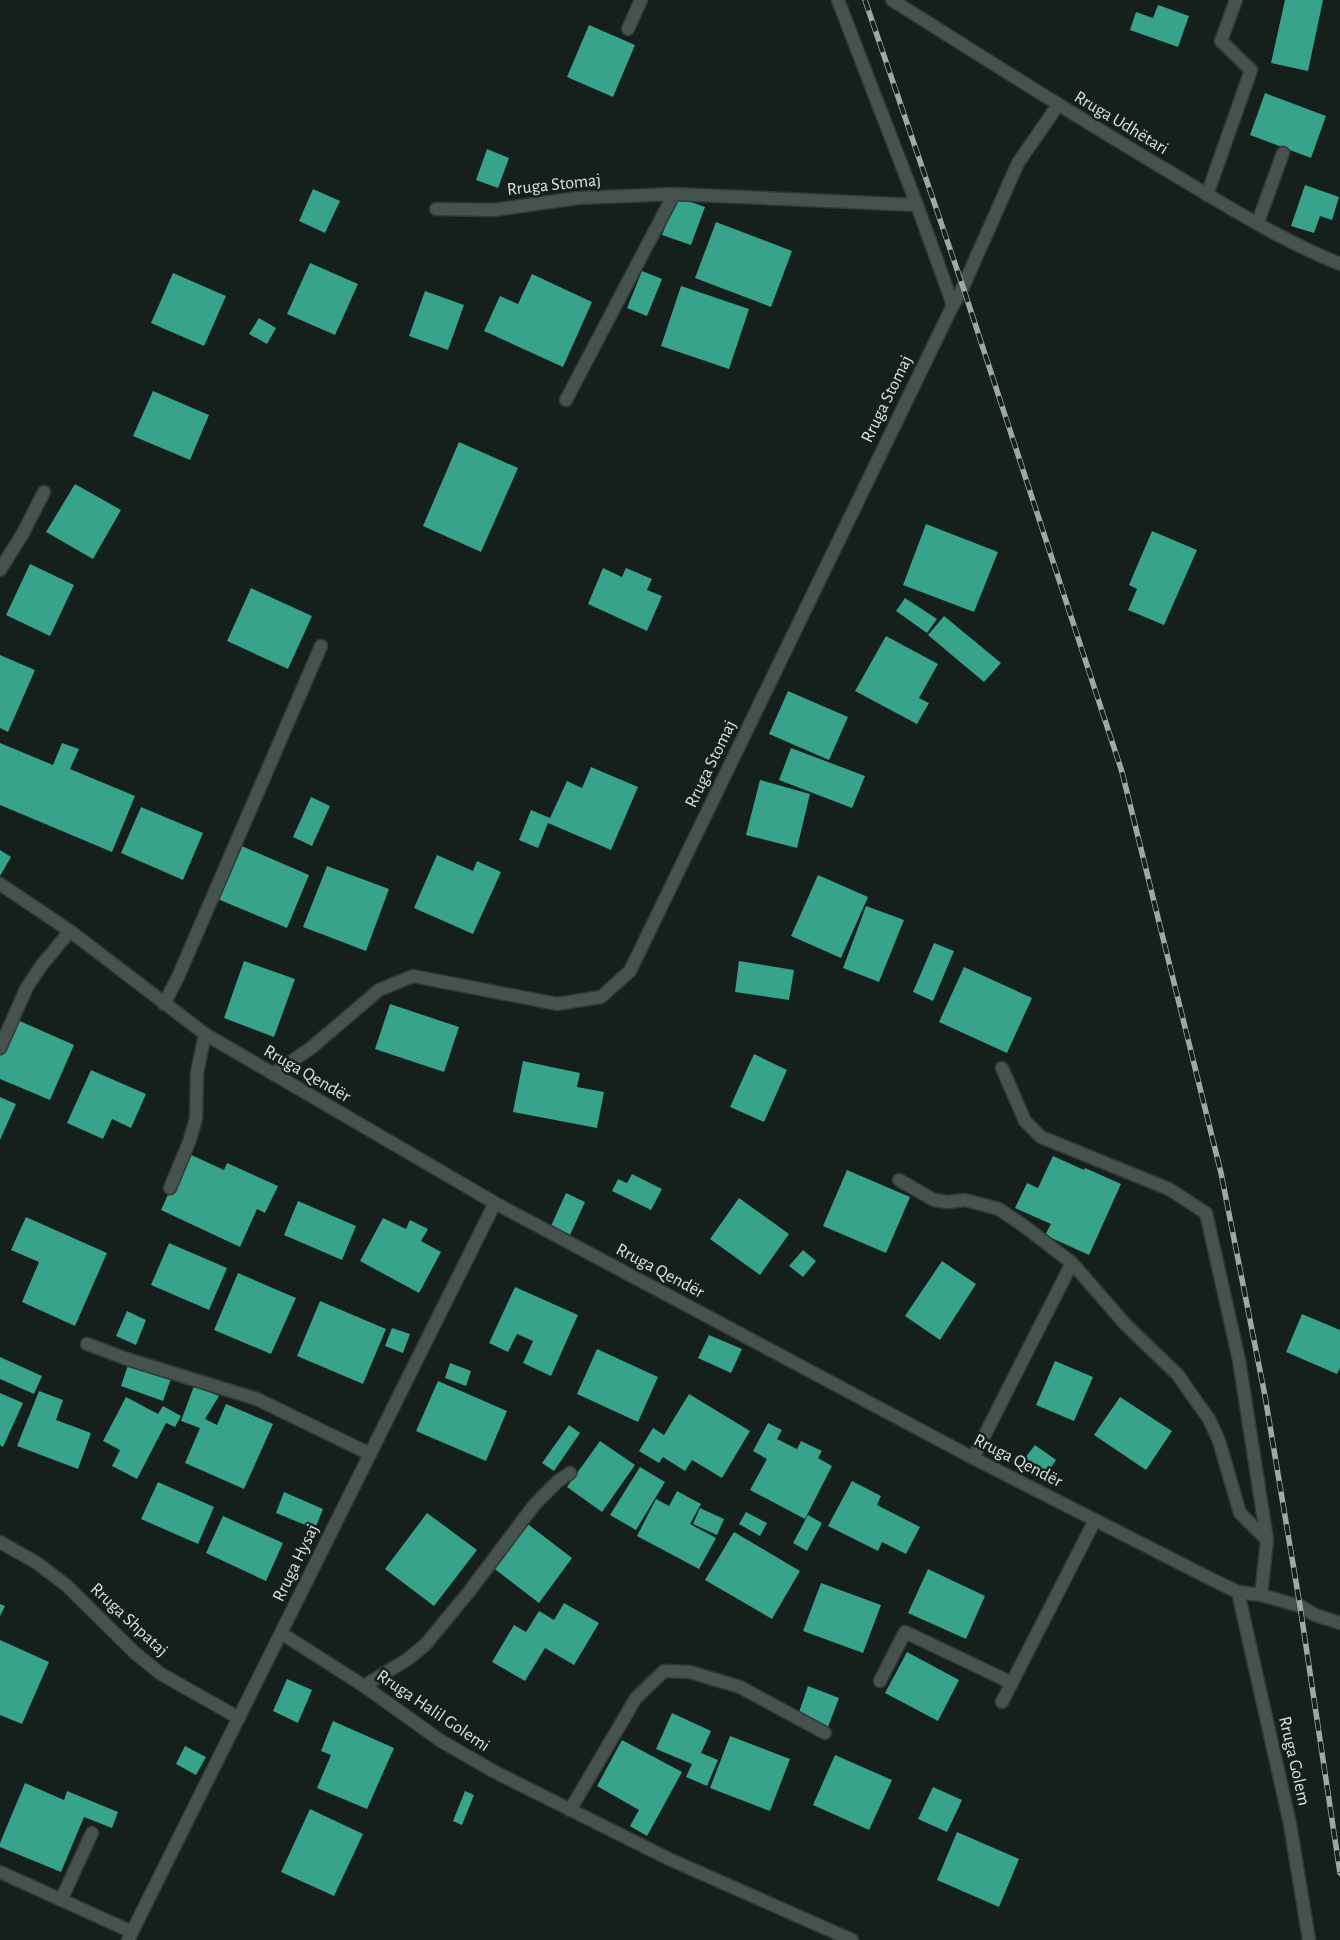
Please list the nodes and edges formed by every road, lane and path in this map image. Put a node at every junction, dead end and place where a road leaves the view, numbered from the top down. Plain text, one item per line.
1 (641, 0) edge
2 (838, 0) edge
3 (892, 0) edge
4 (1236, 0) edge
5 (628, 29) dead end
6 (1058, 105) junction
7 (1283, 153) dead end
8 (674, 194) junction
9 (1207, 195) junction
10 (917, 205) junction
11 (436, 209) dead end
12 (1258, 222) junction
13 (1340, 264) edge
14 (953, 304) junction
15 (566, 400) dead end
16 (44, 492) dead end
17 (0, 570) edge
18 (321, 646) dead end
19 (0, 884) edge
20 (70, 932) junction
21 (164, 1004) junction
22 (205, 1034) junction
23 (0, 1048) edge
24 (1002, 1068) dead end
25 (273, 1074) junction
26 (900, 1180) dead end
27 (170, 1188) dead end
28 (495, 1203) junction
29 (1072, 1263) junction
30 (87, 1344) dead end
31 (370, 1454) junction
32 (973, 1458) junction
33 (570, 1473) dead end
34 (1095, 1520) junction
35 (1267, 1540) junction
36 (0, 1542) edge
37 (1238, 1592) junction
38 (1261, 1595) junction
39 (1340, 1623) edge
40 (281, 1633) junction
41 (880, 1681) dead end
42 (1012, 1683) junction
43 (364, 1686) junction
44 (1002, 1702) dead end
45 (239, 1718) junction
46 (825, 1733) dead end
47 (570, 1810) junction
48 (92, 1833) dead end
49 (0, 1872) edge
50 (61, 1900) junction
51 (130, 1936) edge
52 (852, 1940) edge
53 (1309, 1940) edge

1 - 5 street
2 - 10 street
3 - 6 street, Rruga Udhëtari
4 - 9 street
6 - 9 street, Rruga Udhëtari
6 - 14 street, Rruga Stomaj
7 - 12 street
8 - 10 street, Rruga Stomaj
8 - 11 street, Rruga Stomaj
8 - 15 street
9 - 12 street, Rruga Udhëtari
10 - 14 street
12 - 13 street, Rruga Udhëtari
14 - 25 street, Rruga Stomaj
16 - 17 street
18 - 21 street
19 - 20 street, Rruga Qendër
20 - 21 street, Rruga Qendër
20 - 23 street
21 - 22 street, Rruga Qendër
22 - 25 street, Rruga Qendër
22 - 27 street
24 - 35 street
25 - 28 street, Rruga Qendër
26 - 29 street
28 - 31 street, Rruga Hysaj
28 - 32 street, Rruga Qendër
29 - 32 street
29 - 35 street
30 - 31 street
31 - 40 street, Rruga Hysaj
32 - 34 street, Rruga Qendër
33 - 43 street
34 - 37 street, Rruga Qendër
34 - 42 street
35 - 38 street
36 - 45 street, Rruga Shpataj
37 - 38 street, Rruga Qendër
37 - 53 street, Rruga Golem
38 - 39 street, Rruga Qendër
40 - 43 street, Rruga Halil Golemi
40 - 45 street, Rruga Hysaj
41 - 42 street
42 - 44 street
43 - 47 street, Rruga Halil Golemi
45 - 51 street, Rruga Hysaj
46 - 47 street
47 - 52 street, Rruga Halil Golemi
48 - 50 street
49 - 50 street
50 - 51 street

